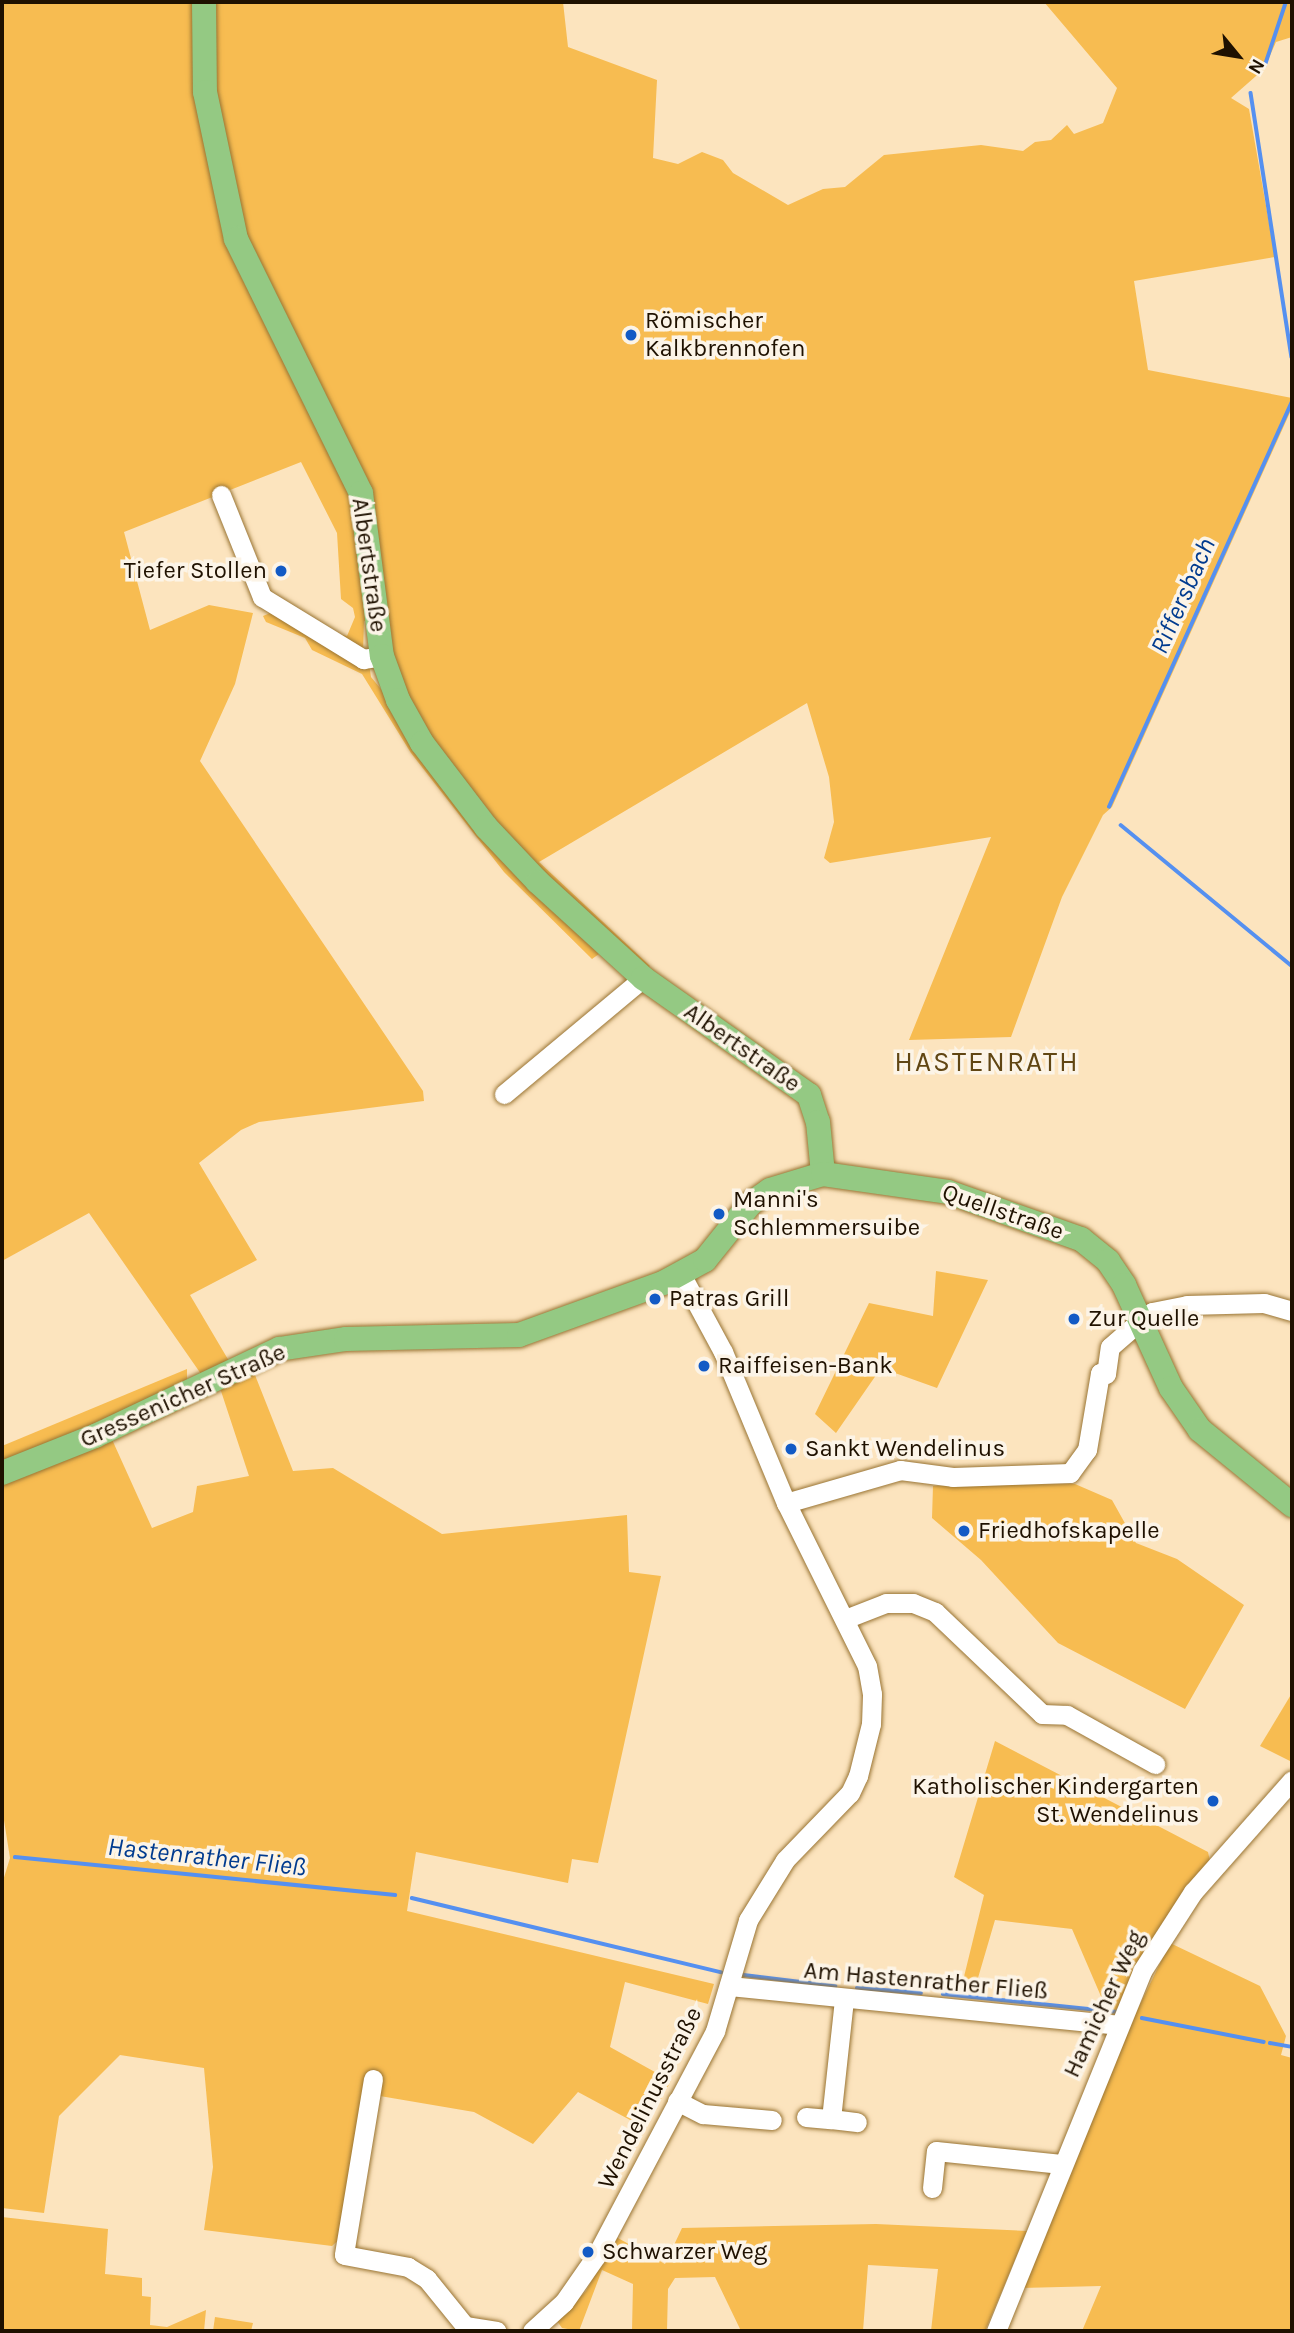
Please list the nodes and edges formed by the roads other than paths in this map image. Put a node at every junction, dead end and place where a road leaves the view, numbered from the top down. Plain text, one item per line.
1 (204, 2) edge
2 (221, 495) dead end
3 (382, 656) junction
4 (643, 978) junction
5 (504, 1094) dead end
6 (823, 1174) junction
7 (682, 1276) junction
8 (1292, 1311) edge
9 (1140, 1321) junction
10 (2, 1473) edge
11 (786, 1503) junction
12 (1292, 1505) edge
13 (845, 1619) junction
14 (1155, 1764) dead end
15 (1292, 1780) edge
16 (729, 1986) junction
17 (844, 1999) junction
18 (1118, 2025) junction
19 (373, 2079) dead end
20 (677, 2101) junction
21 (806, 2117) dead end
22 (831, 2119) junction
23 (772, 2120) dead end
24 (857, 2122) dead end
25 (1061, 2164) junction
26 (932, 2188) dead end
27 (458, 2329) edge
28 (537, 2330) edge
29 (497, 2331) edge
30 (996, 2331) edge

1 - 3 main road, Albertstraße
2 - 3 street
3 - 4 main road, Albertstraße
4 - 5 street
4 - 6 main road, Albertstraße
6 - 7 main road, Gressenicher Straße
6 - 9 main road, Quellstraße
7 - 10 main road, Gressenicher Straße
7 - 11 street, Wendelinusstraße
8 - 9 street
9 - 11 street
9 - 12 main road, Quellstraße
11 - 13 street, Wendelinusstraße
13 - 14 street
13 - 16 street, Wendelinusstraße
15 - 18 street, Hamicher Weg
16 - 17 street, Am Hastenrather Fließ
16 - 20 street, Wendelinusstraße
17 - 18 street, Am Hastenrather Fließ
17 - 22 street
18 - 25 street, Hamicher Weg
19 - 27 street
20 - 23 street
20 - 28 street, Wendelinusstraße
21 - 22 street
22 - 24 street
25 - 26 street
25 - 30 street, Hamicher Weg
27 - 29 street

